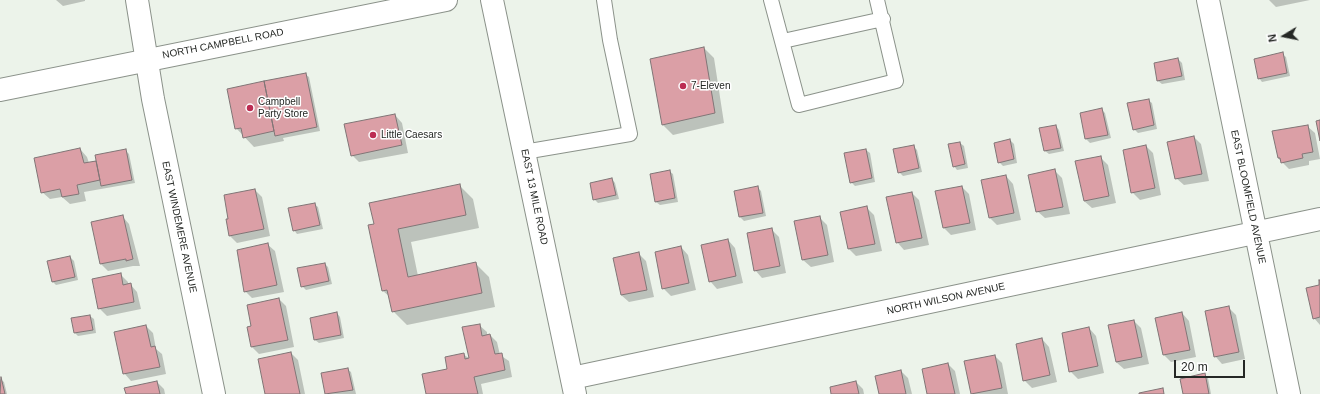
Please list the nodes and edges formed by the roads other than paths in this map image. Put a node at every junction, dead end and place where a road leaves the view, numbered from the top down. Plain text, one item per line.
1 (137, 0) edge
2 (446, 0) edge
3 (492, 0) edge
4 (604, 0) edge
5 (772, 0) edge
6 (877, 0) edge
7 (1208, 0) edge
8 (883, 19) junction
9 (783, 41) junction
10 (147, 60) junction
11 (0, 90) edge
12 (524, 152) junction
13 (1320, 219) edge
14 (1255, 233) junction
15 (573, 386) edge
16 (214, 394) edge
17 (1289, 394) edge

1 - 10 street, EAST WINDEMERE AVENUE
2 - 10 street, NORTH CAMPBELL ROAD
3 - 12 street, EAST 13 MILE ROAD
4 - 12 lane
5 - 9 lane
6 - 8 lane
7 - 14 street, EAST BLOOMFIELD AVENUE
8 - 9 lane
8 - 9 lane
10 - 11 street, NORTH CAMPBELL ROAD
10 - 16 street, EAST WINDEMERE AVENUE
12 - 15 street, EAST 13 MILE ROAD
13 - 14 street, NORTH WILSON AVENUE
14 - 15 street, NORTH WILSON AVENUE
14 - 17 street, EAST BLOOMFIELD AVENUE

